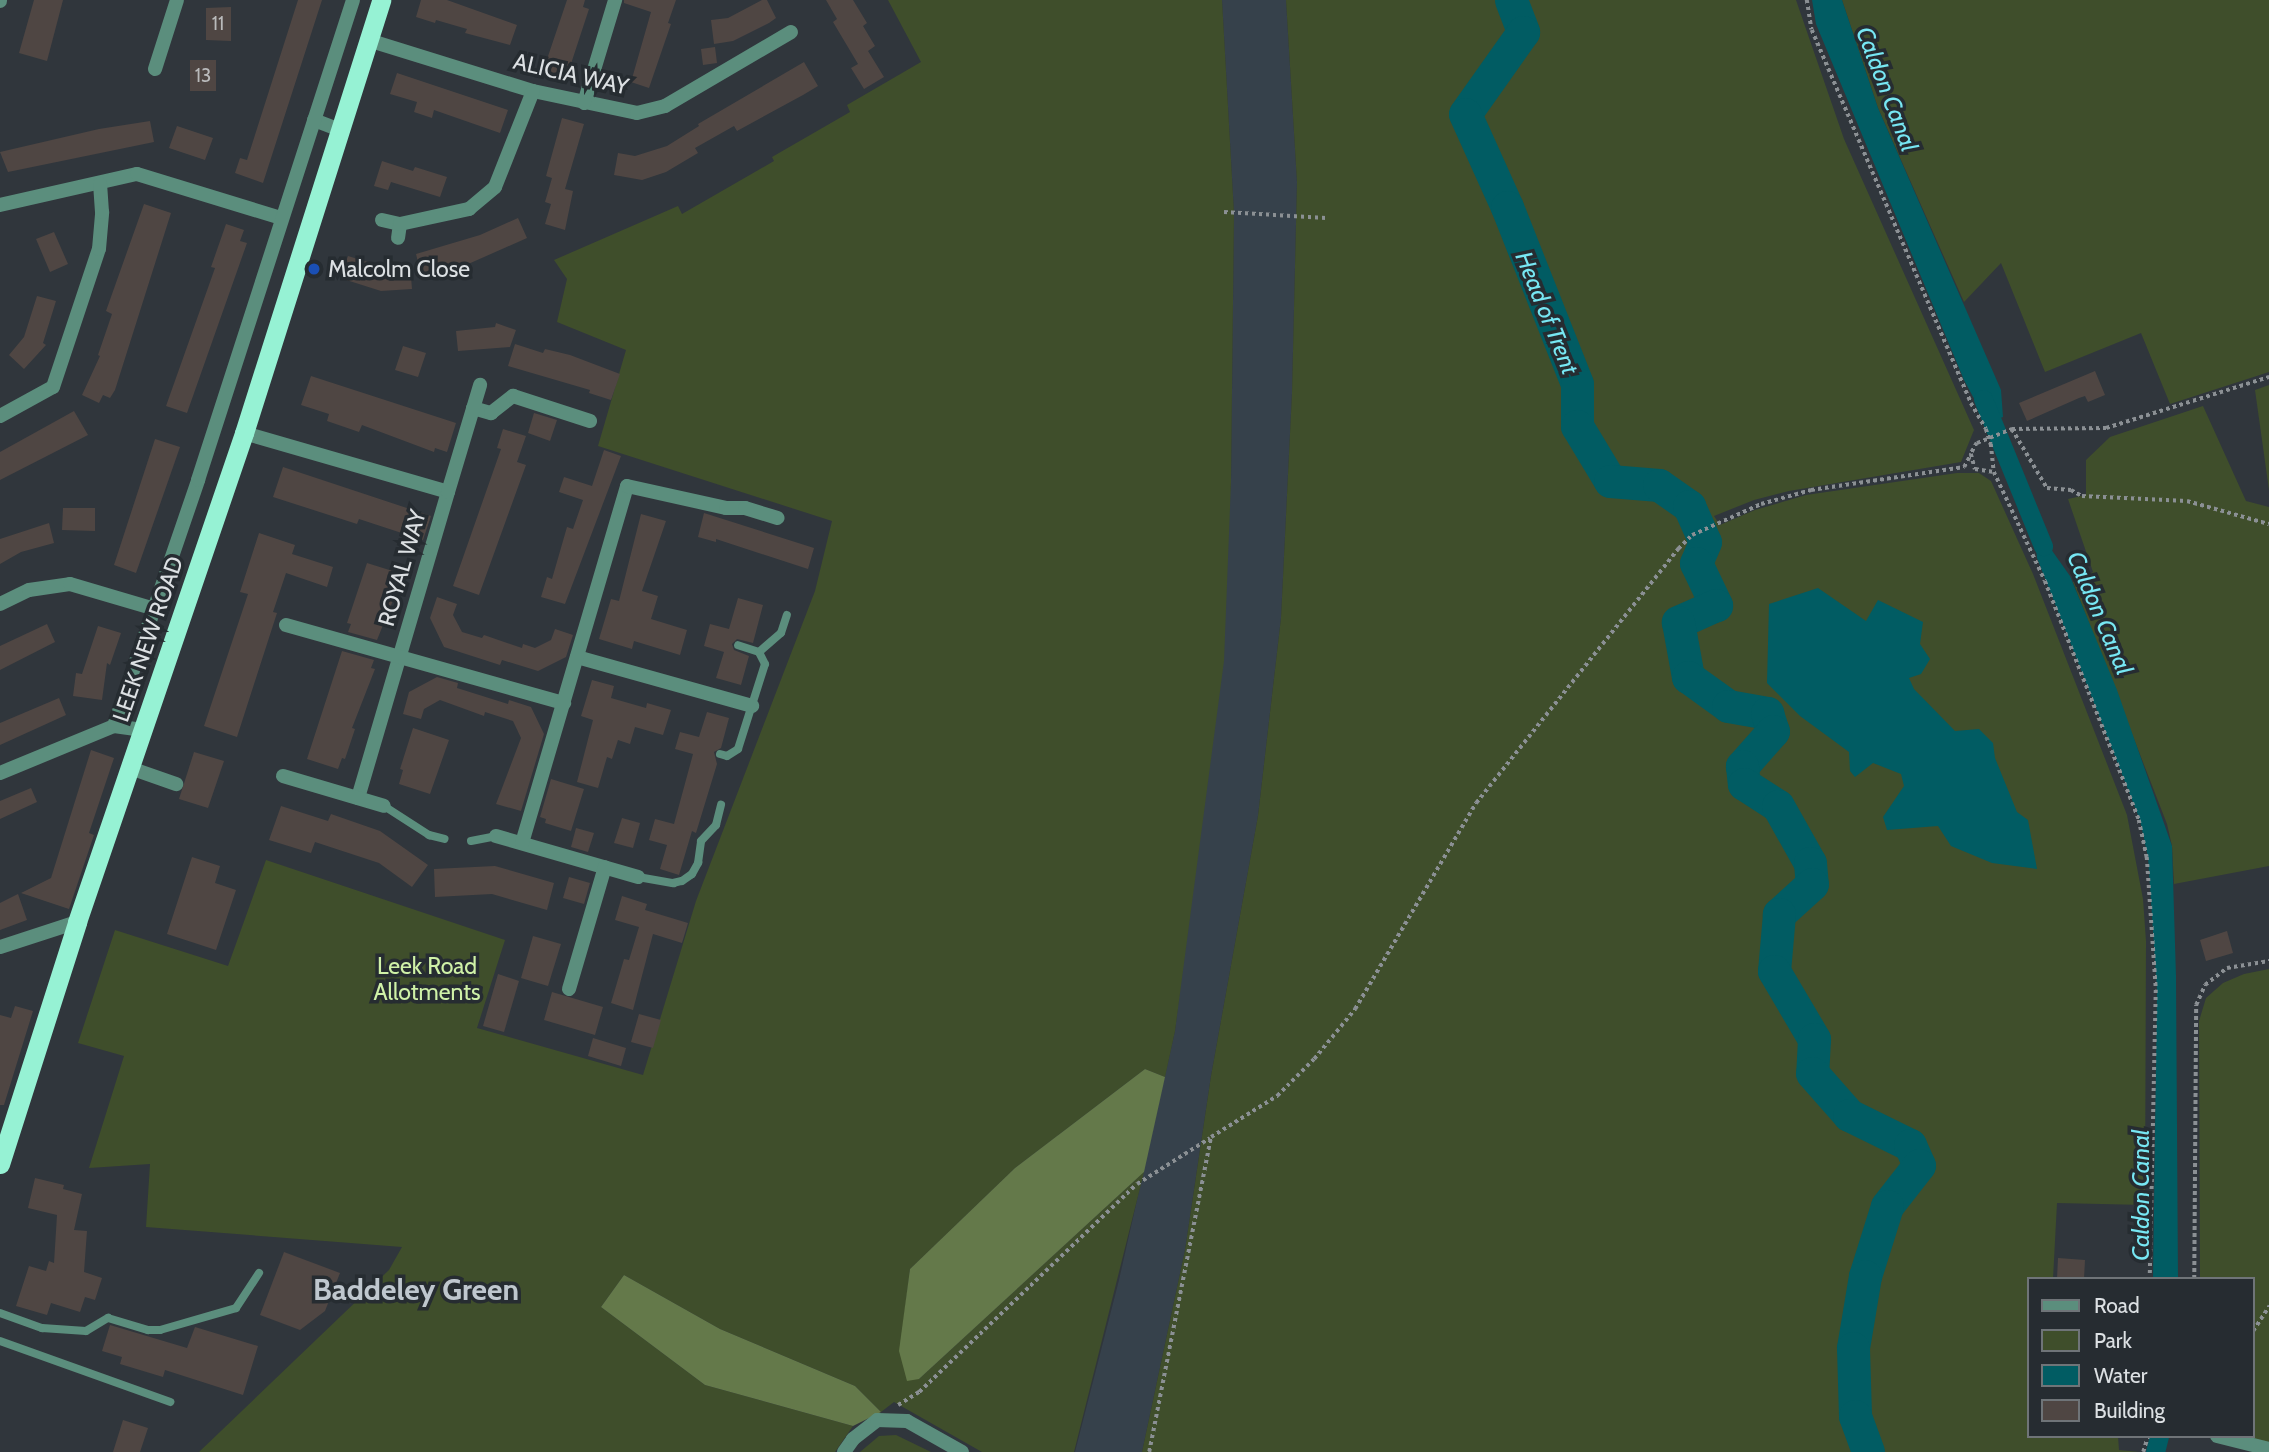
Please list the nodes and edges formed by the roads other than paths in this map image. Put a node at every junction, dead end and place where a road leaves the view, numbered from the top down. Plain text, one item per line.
1 (177, 0) edge
2 (353, 0) edge
3 (381, 0) edge
4 (615, 0) edge
5 (791, 32) dead end
6 (368, 40) junction
7 (155, 69) dead end
8 (533, 91) junction
9 (584, 103) junction
10 (314, 120) junction
11 (341, 130) junction
12 (100, 184) junction
13 (0, 205) edge
14 (281, 218) junction
15 (382, 220) dead end
16 (480, 385) dead end
17 (473, 408) junction
18 (0, 416) edge
19 (590, 421) dead end
20 (244, 433) junction
21 (448, 492) junction
22 (778, 518) dead end
23 (0, 604) edge
24 (155, 609) junction
25 (787, 615) dead end
26 (286, 625) dead end
27 (738, 645) dead end
28 (759, 652) junction
29 (400, 656) junction
30 (577, 657) junction
31 (564, 703) junction
32 (752, 706) junction
33 (114, 726) junction
34 (144, 730) junction
35 (720, 754) dead end
36 (130, 768) junction
37 (0, 773) edge
38 (283, 776) dead end
39 (176, 784) dead end
40 (358, 798) junction
41 (721, 804) dead end
42 (384, 806) joint
43 (496, 836) joint
44 (444, 839) dead end
45 (471, 841) dead end
46 (523, 843) junction
47 (605, 867) junction
48 (638, 877) joint
49 (76, 922) junction
50 (0, 947) edge
51 (569, 989) dead end
52 (0, 1164) edge
53 (259, 1273) dead end
54 (0, 1314) edge
55 (0, 1341) edge
56 (170, 1402) dead end
57 (2225, 1438) edge
58 (2269, 1449) edge
59 (844, 1452) edge
60 (962, 1452) edge

1 - 7 street
2 - 10 street, LEEK NEW ROAD
3 - 6 highway, LEEK NEW ROAD
4 - 9 street
5 - 9 street, ALICIA WAY
6 - 8 street, ALICIA WAY
6 - 11 highway, LEEK NEW ROAD
8 - 9 street, ALICIA WAY
8 - 15 street
10 - 11 street
10 - 14 street, LEEK NEW ROAD
11 - 20 highway, LEEK NEW ROAD
12 - 13 street
12 - 14 street
12 - 18 street
14 - 24 street, LEEK NEW ROAD
16 - 17 street
17 - 19 street
17 - 21 street
20 - 21 street, ROYAL WAY
20 - 34 highway, LEEK NEW ROAD
21 - 29 street, ROYAL WAY
22 - 30 street
23 - 24 street
24 - 33 street, LEEK NEW ROAD
25 - 28 lane
26 - 29 street
27 - 28 lane
28 - 32 lane
29 - 31 street, ROYAL WAY
29 - 40 street
30 - 31 street
30 - 32 street
31 - 46 street
32 - 35 lane
33 - 34 street
33 - 37 street
34 - 36 highway, LEEK NEW ROAD
36 - 39 street
36 - 49 highway, LEEK NEW ROAD
38 - 40 street
40 - 42 street
41 - 48 lane
42 - 44 lane
43 - 45 lane
43 - 46 street
46 - 47 street
47 - 48 street
47 - 51 street
49 - 50 street
49 - 52 highway, LEEK NEW ROAD
53 - 54 lane
55 - 56 lane
57 - 58 street
59 - 60 street

